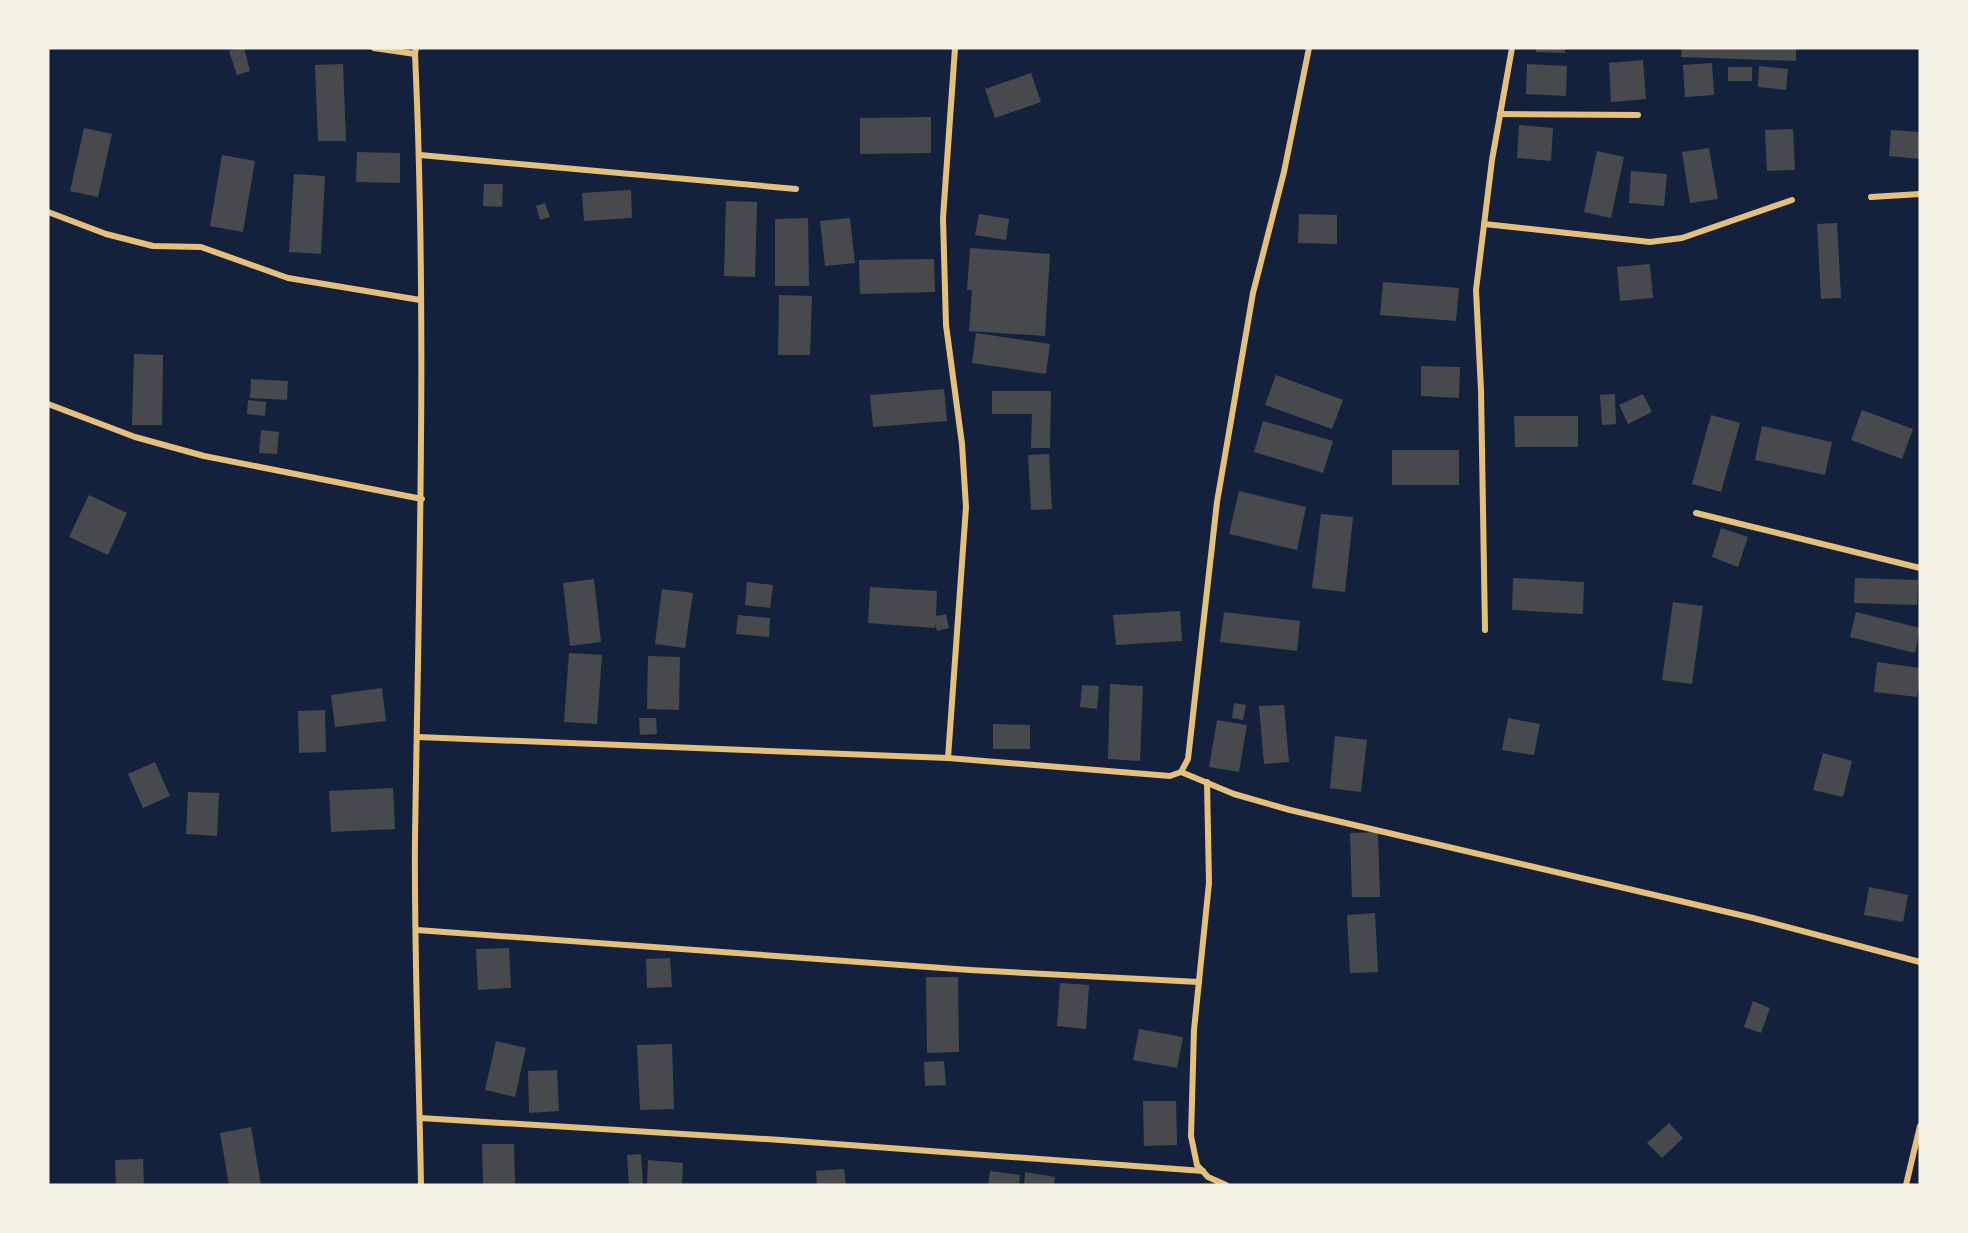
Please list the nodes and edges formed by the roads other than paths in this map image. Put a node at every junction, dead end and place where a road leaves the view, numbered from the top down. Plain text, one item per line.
1 (374, 48) edge
2 (955, 48) edge
3 (1309, 48) edge
4 (1512, 48) edge
5 (415, 51) edge
6 (1500, 114) junction
7 (1638, 115) dead end
8 (420, 154) junction
9 (796, 189) dead end
10 (1920, 194) edge
11 (1871, 197) dead end
12 (1792, 200) dead end
13 (48, 212) edge
14 (1484, 224) junction
15 (420, 300) junction
16 (48, 404) edge
17 (422, 499) junction
18 (1696, 513) dead end
19 (1920, 568) edge
20 (1485, 630) dead end
21 (418, 737) junction
22 (948, 758) junction
23 (1181, 772) junction
24 (1207, 782) junction
25 (417, 930) junction
26 (1920, 962) edge
27 (1199, 982) junction
28 (420, 1118) junction
29 (1920, 1126) edge
30 (1917, 1156) edge
31 (1203, 1171) junction
32 (421, 1185) edge
33 (1226, 1185) edge
34 (1906, 1185) edge

1 - 5 street
2 - 22 street
3 - 23 street
4 - 6 street
5 - 8 street
6 - 7 street
6 - 14 street
8 - 9 street
8 - 15 street
10 - 11 street
12 - 14 street
13 - 15 street
14 - 20 street
15 - 17 street
16 - 17 street
17 - 21 street
18 - 19 street
21 - 22 street
21 - 25 street
22 - 23 street
23 - 24 street
24 - 26 street
24 - 27 street
25 - 27 street
25 - 28 street
27 - 31 street
28 - 31 street
28 - 32 street
29 - 30 street
30 - 34 street
31 - 33 street

